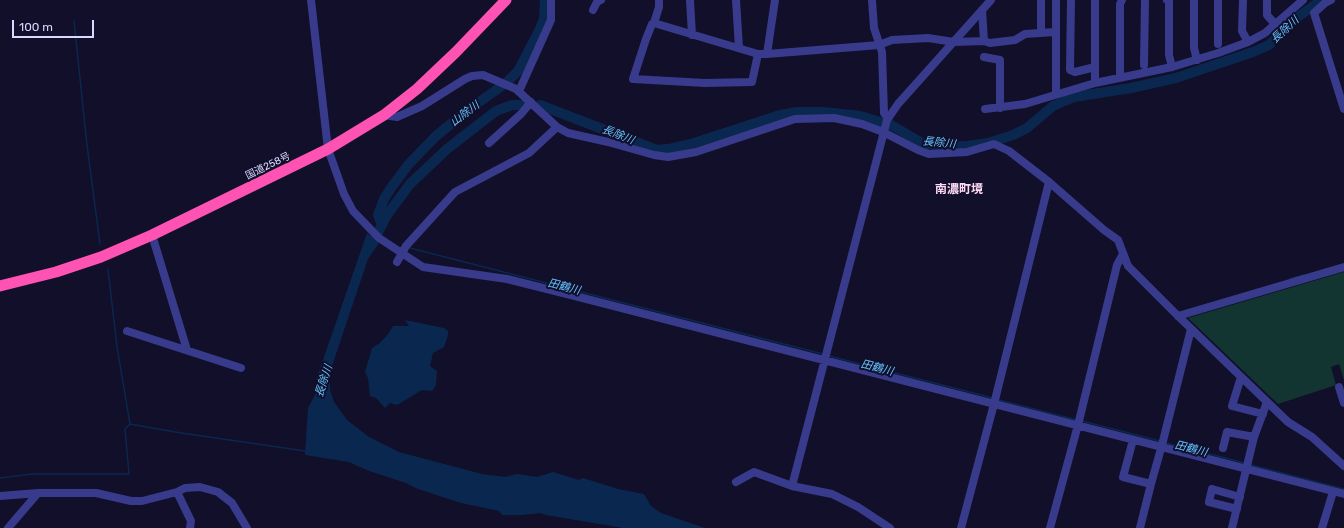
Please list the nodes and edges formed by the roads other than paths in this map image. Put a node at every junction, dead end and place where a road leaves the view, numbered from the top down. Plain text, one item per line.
1 (311, 0) edge
2 (506, 0) edge
3 (551, 0) edge
4 (601, 0) edge
5 (659, 0) edge
6 (690, 0) edge
7 (736, 0) edge
8 (775, 0) edge
9 (872, 0) edge
10 (1041, 0) edge
11 (1056, 0) edge
12 (1071, 0) edge
13 (1095, 0) edge
14 (1122, 0) edge
15 (1145, 0) edge
16 (1167, 0) edge
17 (1194, 0) edge
18 (1218, 0) edge
19 (1243, 0) edge
20 (1267, 0) edge
21 (1303, 0) edge
22 (1331, 0) edge
23 (985, 4) edge
24 (593, 10) dead end
25 (654, 23) junction
26 (1275, 24) junction
27 (1041, 32) junction
28 (1055, 32) junction
29 (692, 34) junction
30 (984, 41) junction
31 (954, 42) junction
32 (1248, 42) junction
33 (1218, 44) dead end
34 (879, 45) junction
35 (739, 48) junction
36 (762, 54) junction
37 (984, 57) dead end
38 (1197, 60) junction
39 (1144, 64) dead end
40 (1095, 67) junction
41 (1172, 67) junction
42 (1120, 78) junction
43 (1095, 83) junction
44 (518, 90) junction
45 (1056, 94) junction
46 (531, 102) junction
47 (1000, 108) junction
48 (986, 109) dead end
49 (1344, 109) edge
50 (384, 114) junction
51 (885, 124) junction
52 (557, 126) junction
53 (489, 143) dead end
54 (328, 149) junction
55 (1049, 182) junction
56 (152, 235) junction
57 (1123, 254) junction
58 (397, 262) dead end
59 (1344, 267) edge
60 (0, 286) edge
61 (1178, 316) junction
62 (1192, 329) junction
63 (127, 331) dead end
64 (187, 350) junction
65 (826, 357) junction
66 (241, 368) dead end
67 (1240, 377) junction
68 (1339, 387) dead end
69 (995, 401) junction
70 (1267, 402) junction
71 (1344, 403) edge
72 (1263, 414) junction
73 (1079, 422) junction
74 (1254, 437) junction
75 (1133, 440) junction
76 (1163, 444) junction
77 (1223, 448) dead end
78 (1247, 465) junction
79 (1344, 466) edge
80 (736, 482) dead end
81 (1151, 484) junction
82 (792, 486) junction
83 (177, 492) junction
84 (1333, 492) junction
85 (38, 494) junction
86 (1344, 494) edge
87 (0, 496) edge
88 (1240, 497) junction
89 (1237, 509) junction
90 (8, 528) edge
91 (190, 528) edge
92 (247, 528) edge
93 (890, 528) edge
94 (961, 528) edge
95 (1050, 528) edge
96 (1140, 528) edge
97 (1232, 528) edge
98 (1322, 528) edge

1 - 54 street
2 - 50 highway, 国道258号
3 - 44 street
4 - 24 street
5 - 25 street
6 - 29 street
7 - 35 street
8 - 36 street
9 - 34 street
10 - 27 street
11 - 28 street
12 - 40 street
13 - 40 street
14 - 42 street
15 - 39 street
16 - 41 street
17 - 38 street
18 - 33 street
19 - 32 street
20 - 26 street
21 - 26 street
22 - 49 street
23 - 30 street
23 - 31 street
25 - 29 street
25 - 36 street
26 - 32 street
27 - 28 street
27 - 30 street
28 - 45 street
29 - 35 street
30 - 31 street
31 - 34 street
31 - 51 street
32 - 38 street
34 - 36 street
34 - 51 street
35 - 36 street
37 - 47 street
38 - 41 street
40 - 43 street
41 - 42 street
42 - 43 street
43 - 45 street
44 - 46 street
44 - 50 street
45 - 47 street
46 - 52 street
46 - 53 street
47 - 48 street
50 - 54 highway, 国道258号
51 - 52 street
51 - 55 street
51 - 65 street
52 - 58 street
54 - 56 highway, 国道258号
54 - 65 street
55 - 57 street
55 - 69 street
56 - 60 highway, 国道258号
56 - 64 street
57 - 61 street
57 - 73 street
59 - 61 street
61 - 62 street
62 - 67 street
62 - 76 street
63 - 64 street
64 - 66 street
65 - 69 street
65 - 82 street
67 - 70 street
67 - 72 street
68 - 71 street
69 - 73 street
69 - 94 street
70 - 72 street
70 - 79 street
72 - 74 street
73 - 75 street
73 - 95 street
74 - 77 street
74 - 78 street
75 - 76 street
75 - 81 street
76 - 78 street
76 - 81 street
78 - 84 street
78 - 88 street
80 - 82 street
81 - 96 street
82 - 93 street
83 - 85 street
83 - 91 street
83 - 92 street
84 - 86 street
84 - 98 street
85 - 87 street
85 - 90 street
88 - 89 street
88 - 89 street
89 - 97 street

